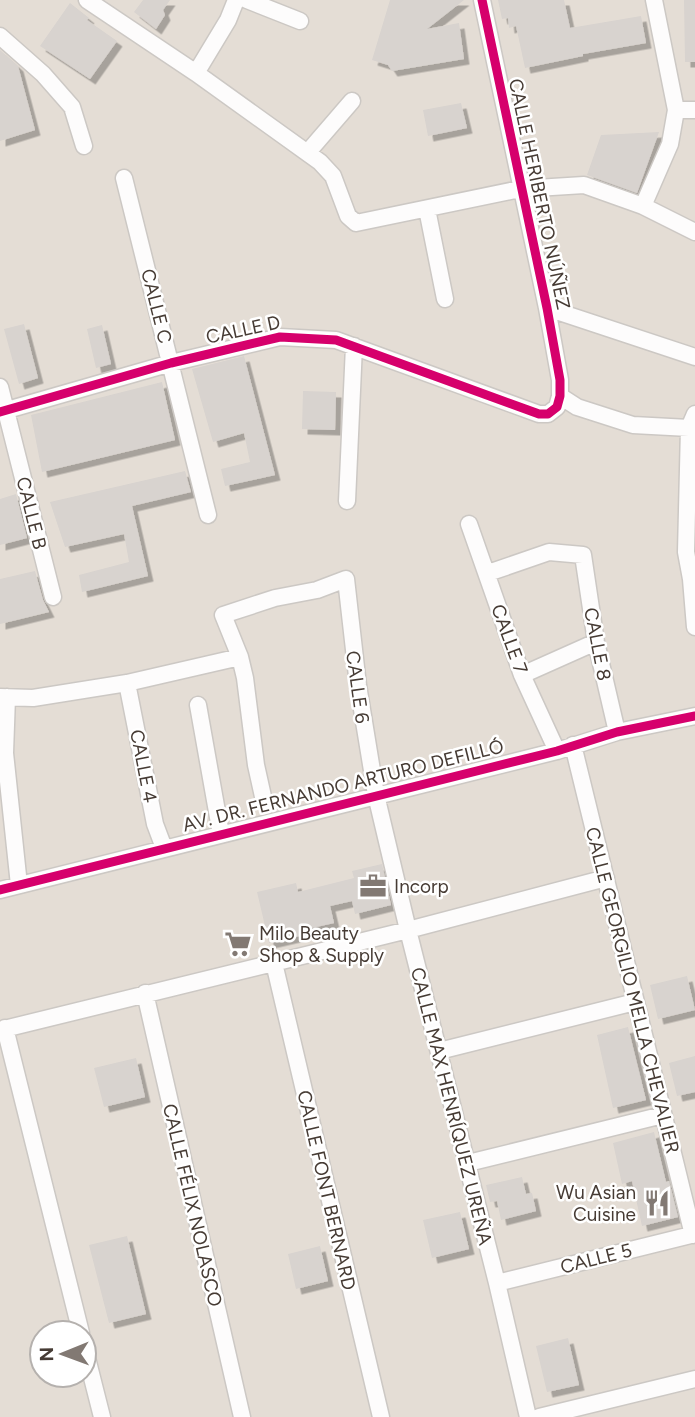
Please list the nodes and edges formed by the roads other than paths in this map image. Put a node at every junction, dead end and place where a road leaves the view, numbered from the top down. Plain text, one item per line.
1 (87, 0) edge
2 (236, 0) edge
3 (247, 0) edge
4 (482, 0) edge
5 (654, 0) edge
6 (300, 21) dead end
7 (0, 36) edge
8 (196, 73) junction
9 (352, 101) dead end
10 (676, 110) junction
11 (695, 110) edge
12 (84, 146) dead end
13 (309, 152) junction
14 (124, 178) dead end
15 (520, 189) junction
16 (643, 206) junction
17 (427, 209) junction
18 (695, 232) edge
19 (445, 299) dead end
20 (547, 308) junction
21 (354, 346) junction
22 (695, 357) edge
23 (171, 363) junction
24 (0, 387) edge
25 (560, 396) junction
26 (3, 411) edge
27 (692, 421) edge
28 (347, 501) dead end
29 (208, 516) dead end
30 (470, 524) dead end
31 (488, 573) junction
32 (693, 579) edge
33 (53, 597) dead end
34 (695, 627) edge
35 (596, 642) junction
36 (240, 656) junction
37 (522, 675) junction
38 (127, 683) junction
39 (4, 697) edge
40 (198, 705) dead end
41 (695, 716) edge
42 (617, 732) junction
43 (573, 745) junction
44 (557, 751) junction
45 (376, 795) junction
46 (264, 801) dead end
47 (222, 834) junction
48 (164, 848) junction
49 (606, 878) junction
50 (19, 885) junction
51 (0, 890) edge
52 (408, 930) junction
53 (274, 963) junction
54 (145, 993) junction
55 (635, 1002) junction
56 (3, 1029) edge
57 (439, 1051) junction
58 (663, 1115) junction
59 (468, 1163) junction
60 (694, 1234) edge
61 (497, 1283) junction
62 (77, 1319) edge
63 (695, 1379) edge
64 (95, 1389) edge
65 (102, 1417) edge
66 (242, 1417) edge
67 (381, 1417) edge
68 (528, 1417) edge
69 (539, 1417) edge

1 - 8 street
2 - 8 street
3 - 6 street
4 - 15 street, CALLE HERIBERTO NÚÑEZ
5 - 10 street
7 - 12 street
8 - 13 street
9 - 13 street
10 - 11 street
10 - 16 street
13 - 17 street
14 - 23 street, CALLE C
15 - 16 street
15 - 17 street
15 - 20 street, CALLE HERIBERTO NÚÑEZ
16 - 18 street
17 - 19 street
20 - 22 street
20 - 25 street, CALLE HERIBERTO NÚÑEZ
21 - 23 street, CALLE D
21 - 25 street, CALLE D
21 - 28 street
23 - 26 street, CALLE D
23 - 29 street, CALLE C
24 - 26 street, CALLE B
25 - 27 street
26 - 33 street, CALLE B
27 - 32 street
30 - 31 street, CALLE 7
31 - 35 street, CALLE 8
31 - 37 street, CALLE 7
32 - 34 street
35 - 37 street
35 - 42 street, CALLE 8
36 - 38 street
36 - 45 street, CALLE 6
36 - 46 street
37 - 44 street, CALLE 7
38 - 39 street
38 - 48 street, CALLE 4
39 - 50 street
40 - 47 street
41 - 42 street, AV. DR. FERNANDO ARTURO DEFILLÓ
42 - 43 street, AV. DR. FERNANDO ARTURO DEFILLÓ
43 - 44 street, AV. DR. FERNANDO ARTURO DEFILLÓ
43 - 49 street, CALLE GEORGILIO MELLA CHEVALIER
44 - 45 street, AV. DR. FERNANDO ARTURO DEFILLÓ
45 - 47 street, AV. DR. FERNANDO ARTURO DEFILLÓ
45 - 52 street, CALLE MAX HENRÍQUEZ UREÑA
47 - 48 street, AV. DR. FERNANDO ARTURO DEFILLÓ
48 - 50 street, AV. DR. FERNANDO ARTURO DEFILLÓ
49 - 52 street
49 - 55 street, CALLE GEORGILIO MELLA CHEVALIER
50 - 51 street, AV. DR. FERNANDO ARTURO DEFILLÓ
52 - 53 street
52 - 57 street, CALLE MAX HENRÍQUEZ UREÑA
53 - 54 street
53 - 67 street, CALLE FONT BERNARD
54 - 56 street
54 - 66 street, CALLE FÉLIX NOLASCO
55 - 57 street
55 - 58 street, CALLE GEORGILIO MELLA CHEVALIER
56 - 62 street
57 - 59 street, CALLE MAX HENRÍQUEZ UREÑA
58 - 59 street
58 - 60 street, CALLE GEORGILIO MELLA CHEVALIER
59 - 61 street, CALLE MAX HENRÍQUEZ UREÑA
60 - 61 street, CALLE 5
61 - 68 street, CALLE MAX HENRÍQUEZ UREÑA
63 - 69 street
64 - 65 street

